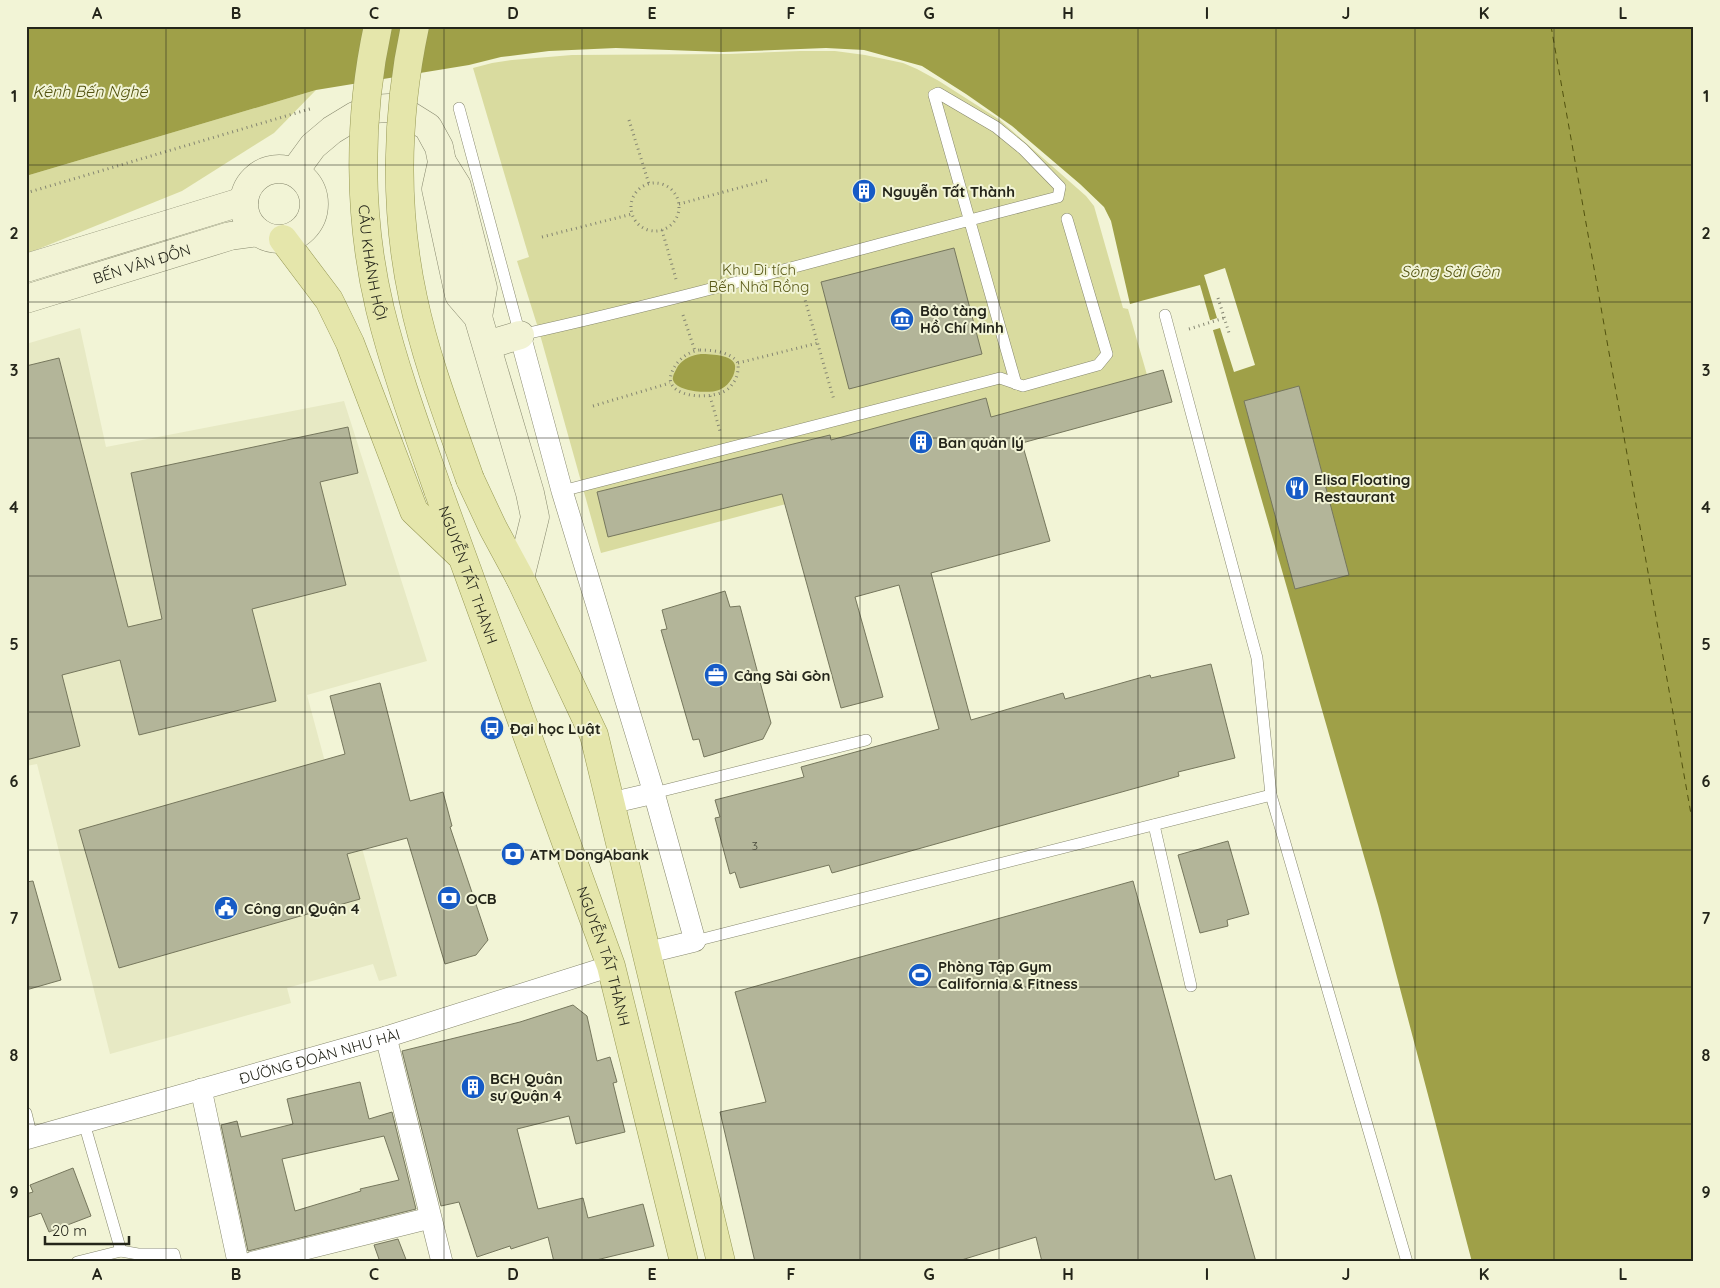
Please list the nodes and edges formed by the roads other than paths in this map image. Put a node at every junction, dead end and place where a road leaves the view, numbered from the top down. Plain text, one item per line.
1 (378, 26) edge
2 (415, 26) edge
3 (459, 108) dead end
4 (294, 172) junction
5 (244, 201) junction
6 (1067, 219) dead end
7 (969, 220) junction
8 (271, 236) junction
9 (26, 268) edge
10 (26, 299) edge
11 (1165, 316) dead end
12 (520, 335) junction
13 (487, 345) junction
14 (1016, 384) junction
15 (438, 490) joint
16 (562, 491) junction
17 (462, 557) junction
18 (520, 578) junction
19 (866, 740) dead end
20 (654, 793) junction
21 (1271, 795) junction
22 (611, 803) junction
23 (1154, 825) junction
24 (696, 941) junction
25 (646, 953) junction
26 (611, 966) junction
27 (1191, 986) dead end
28 (386, 1037) junction
29 (201, 1089) junction
30 (26, 1114) edge
31 (84, 1123) junction
32 (29, 1138) edge
33 (430, 1218) junction
34 (121, 1251) junction
35 (139, 1258) edge
36 (77, 1262) edge
37 (176, 1262) edge
38 (238, 1262) edge
39 (253, 1262) edge
40 (442, 1262) edge
41 (684, 1262) edge
42 (721, 1262) edge
43 (1407, 1262) edge

1 - 15 main road, CẦU KHÁNH HỘI, bridge
2 - 18 main road, CẦU KHÁNH HỘI, bridge
3 - 12 lane
4 - 5 main road
4 - 8 main road
4 - 13 main road
5 - 8 main road
5 - 9 main road, BẾN VÂN ĐỒN
6 - 14 lane
7 - 7 lane
7 - 12 lane
7 - 14 lane
8 - 10 main road, BẾN VÂN ĐỒN
8 - 17 main road
11 - 21 lane
12 - 13 main road
12 - 16 street
13 - 18 main road
14 - 16 lane
15 - 17 main road, NGUYỄN TẤT THÀNH
16 - 20 street
17 - 26 main road, NGUYỄN TẤT THÀNH
18 - 22 main road
19 - 20 lane
20 - 22 street
20 - 24 street
21 - 23 lane
21 - 43 lane
22 - 25 main road
23 - 24 lane
23 - 27 lane
24 - 25 street
25 - 42 main road
26 - 28 street, ĐƯỜNG ĐOÀN NHƯ HÀI
26 - 41 main road, NGUYỄN TẤT THÀNH
28 - 29 street, ĐƯỜNG ĐOÀN NHƯ HÀI
28 - 33 street
29 - 31 street, ĐƯỜNG ĐOÀN NHƯ HÀI
29 - 38 street
30 - 32 lane
31 - 32 street, ĐƯỜNG ĐOÀN NHƯ HÀI
31 - 34 lane
33 - 39 street
33 - 40 street
34 - 35 lane
34 - 36 lane
35 - 37 lane

